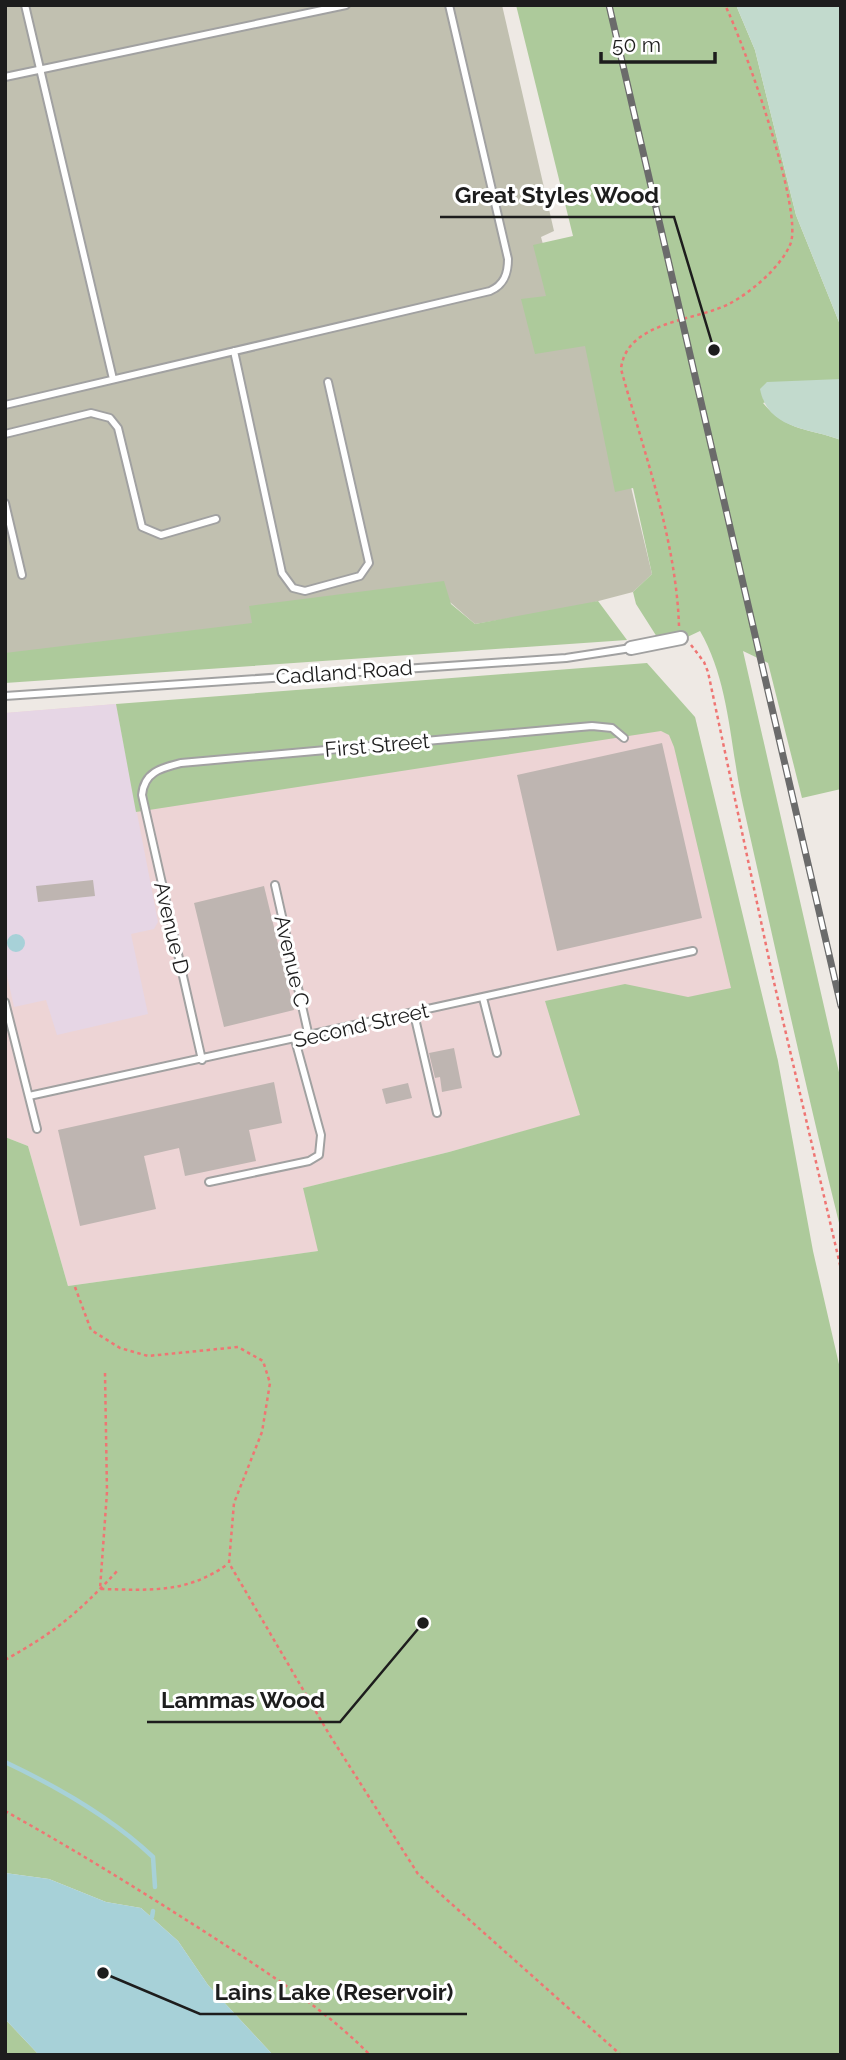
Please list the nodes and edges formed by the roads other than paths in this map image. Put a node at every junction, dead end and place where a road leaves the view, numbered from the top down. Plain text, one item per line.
1 (25, 5) edge
2 (346, 5) edge
3 (449, 5) edge
4 (40, 69) junction
5 (5, 77) edge
6 (234, 351) junction
7 (113, 379) junction
8 (328, 382) dead end
9 (5, 405) edge
10 (5, 434) edge
11 (5, 503) edge
12 (216, 519) dead end
13 (22, 575) dead end
14 (681, 638) road end
15 (631, 648) joint
16 (5, 696) edge
17 (624, 738) dead end
18 (142, 795) joint
19 (275, 885) dead end
20 (693, 951) dead end
21 (483, 998) junction
22 (5, 1002) edge
23 (414, 1014) junction
24 (309, 1037) junction
25 (295, 1040) junction
26 (497, 1052) dead end
27 (202, 1060) junction
28 (29, 1096) junction
29 (437, 1113) dead end
30 (37, 1129) dead end
31 (209, 1182) dead end

1 - 4 lane
2 - 4 lane
3 - 6 lane
4 - 5 lane
4 - 7 lane
6 - 7 lane
6 - 8 lane
7 - 9 lane
10 - 12 lane
11 - 13 lane
14 - 15 street, Cadland Road
15 - 16 lane, Cadland Road
17 - 18 lane, First Street
18 - 27 lane, Avenue D
19 - 24 lane, Avenue C
20 - 21 lane, Second Street
21 - 23 lane, Second Street
21 - 26 lane
22 - 28 lane
23 - 24 lane, Second Street
23 - 29 lane
24 - 25 lane, Second Street
25 - 27 lane, Second Street
25 - 31 lane, Avenue C
27 - 28 lane, Second Street
28 - 30 lane

